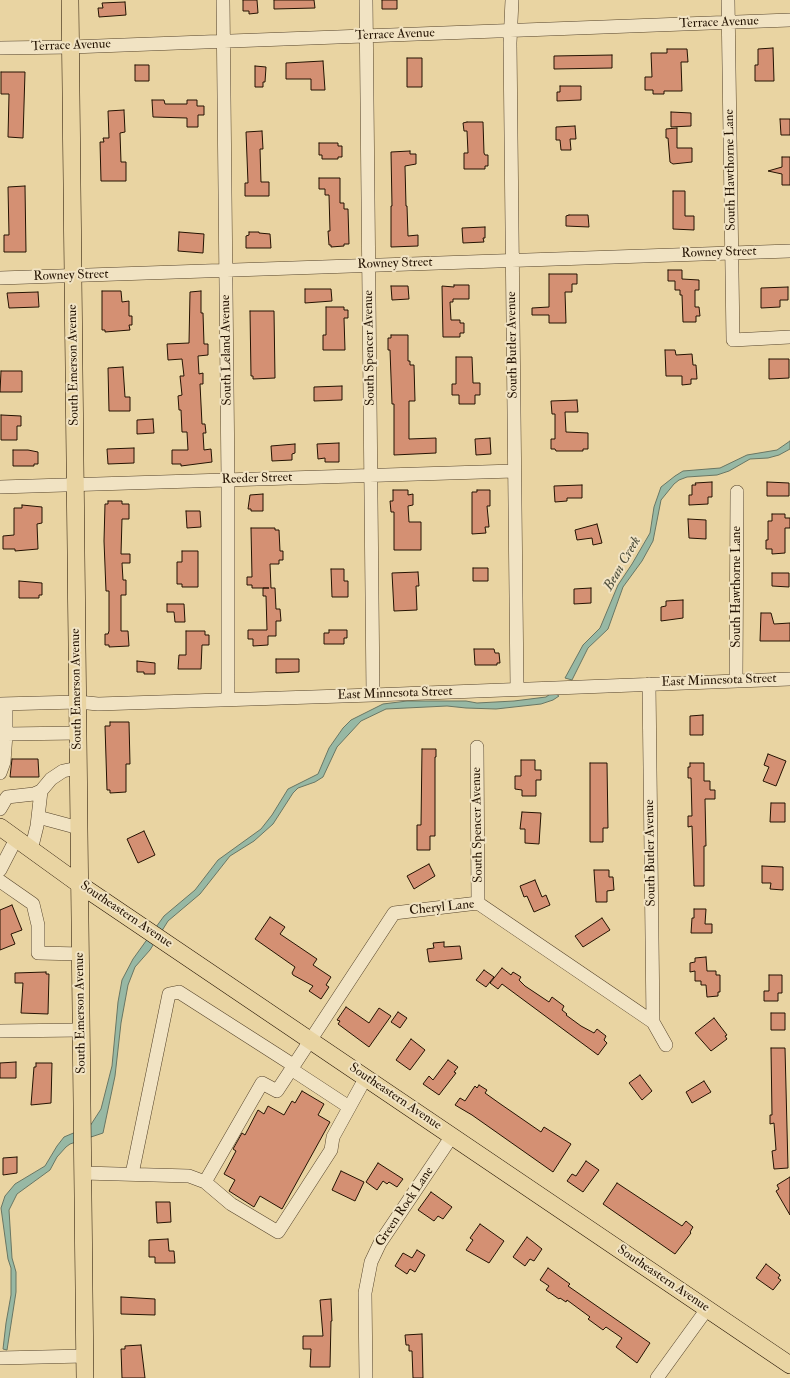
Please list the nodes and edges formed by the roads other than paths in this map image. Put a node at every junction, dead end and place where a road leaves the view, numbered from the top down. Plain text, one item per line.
1 (70, 0) edge
2 (223, 0) edge
3 (366, 0) edge
4 (512, 0) edge
5 (728, 0) edge
6 (790, 20) edge
7 (728, 23) junction
8 (511, 30) junction
9 (366, 36) junction
10 (224, 41) junction
11 (71, 47) junction
12 (0, 48) edge
13 (790, 251) edge
14 (732, 253) junction
15 (512, 260) junction
16 (369, 265) junction
17 (226, 270) junction
18 (73, 276) junction
19 (0, 278) edge
20 (790, 337) edge
21 (514, 471) junction
22 (371, 475) junction
23 (228, 480) junction
24 (75, 486) junction
25 (0, 488) edge
26 (737, 492) dead end
27 (790, 679) edge
28 (736, 681) junction
29 (649, 684) junction
30 (517, 689) junction
31 (373, 695) junction
32 (228, 699) junction
33 (78, 702) junction
34 (3, 704) edge
35 (3, 719) edge
36 (78, 732) junction
37 (6, 734) junction
38 (477, 747) dead end
39 (78, 768) junction
40 (0, 773) edge
41 (41, 791) junction
42 (0, 809) edge
43 (38, 818) junction
44 (0, 827) edge
45 (79, 828) junction
46 (16, 839) junction
47 (31, 850) junction
48 (0, 870) edge
49 (0, 881) edge
50 (79, 884) junction
51 (478, 903) junction
52 (80, 954) junction
53 (653, 1022) junction
54 (82, 1030) junction
55 (0, 1031) edge
56 (310, 1039) junction
57 (666, 1045) dead end
58 (292, 1067) junction
59 (366, 1077) junction
60 (349, 1107) junction
61 (452, 1136) junction
62 (83, 1173) junction
63 (132, 1174) junction
64 (205, 1182) junction
65 (708, 1309) junction
66 (84, 1356) junction
67 (0, 1358) edge
68 (790, 1365) edge
69 (85, 1378) edge
70 (366, 1378) edge
71 (657, 1378) edge

1 - 11 main road, South Emerson Avenue
2 - 10 street, South Leland Avenue
3 - 9 street, South Spencer Avenue
4 - 8 street, South Butler Avenue
5 - 7 street, South Hawthorne Lane
6 - 7 street, Terrace Avenue
7 - 8 street, Terrace Avenue
7 - 14 street, South Hawthorne Lane
8 - 9 street, Terrace Avenue
8 - 15 street, South Butler Avenue
9 - 10 street, Terrace Avenue
9 - 16 street, South Spencer Avenue
10 - 11 street, Terrace Avenue
10 - 17 street, South Leland Avenue
11 - 12 street, Terrace Avenue
11 - 18 main road, South Emerson Avenue
13 - 14 street, Rowney Street
14 - 15 street, Rowney Street
14 - 20 street, South Hawthorne Lane
15 - 16 street, Rowney Street
15 - 21 street, South Butler Avenue
16 - 17 street, Rowney Street
16 - 22 street, South Spencer Avenue
17 - 18 street, Rowney Street
17 - 23 street, South Leland Avenue
18 - 19 street, Rowney Street
18 - 24 main road, South Emerson Avenue
21 - 22 street, Reeder Street
21 - 30 street, South Butler Avenue
22 - 23 street, Reeder Street
22 - 31 street, South Spencer Avenue
23 - 24 street, Reeder Street
23 - 32 street, South Leland Avenue
24 - 25 street, Reeder Street
24 - 33 main road, South Emerson Avenue
26 - 28 street, South Hawthorne Lane
27 - 28 street, East Minnesota Street
28 - 29 street, East Minnesota Street
29 - 30 street, East Minnesota Street
29 - 53 street, South Butler Avenue
30 - 31 street, East Minnesota Street
31 - 32 street, East Minnesota Street
32 - 33 street, East Minnesota Street
33 - 34 street, East Minnesota Street
33 - 36 main road, South Emerson Avenue
34 - 35 street
35 - 37 street
36 - 37 street
36 - 39 main road, South Emerson Avenue
37 - 40 street
38 - 51 street, South Spencer Avenue
39 - 41 street
39 - 45 main road, South Emerson Avenue
41 - 42 street
41 - 43 street
43 - 45 street
43 - 47 street
44 - 46 main road, Southeastern Avenue
45 - 50 main road, South Emerson Avenue
46 - 47 main road, Southeastern Avenue
46 - 48 street
47 - 50 main road, Southeastern Avenue
49 - 52 street
50 - 52 main road, South Emerson Avenue
50 - 56 main road, Southeastern Avenue
51 - 53 street, Cheryl Lane
51 - 56 street, Cheryl Lane
52 - 54 main road, South Emerson Avenue
53 - 57 street
54 - 55 street
54 - 62 main road, South Emerson Avenue
56 - 58 street, Cheryl Lane
56 - 59 main road, Southeastern Avenue
58 - 60 street
58 - 63 street
58 - 64 street, Cheryl Lane
59 - 60 street
59 - 61 main road, Southeastern Avenue
60 - 64 street
61 - 65 main road, Southeastern Avenue
61 - 70 street, Green Rock Lane
62 - 63 street
62 - 66 main road, South Emerson Avenue
63 - 64 street
65 - 68 main road, Southeastern Avenue
65 - 71 street
66 - 67 street
66 - 69 main road, South Emerson Avenue

